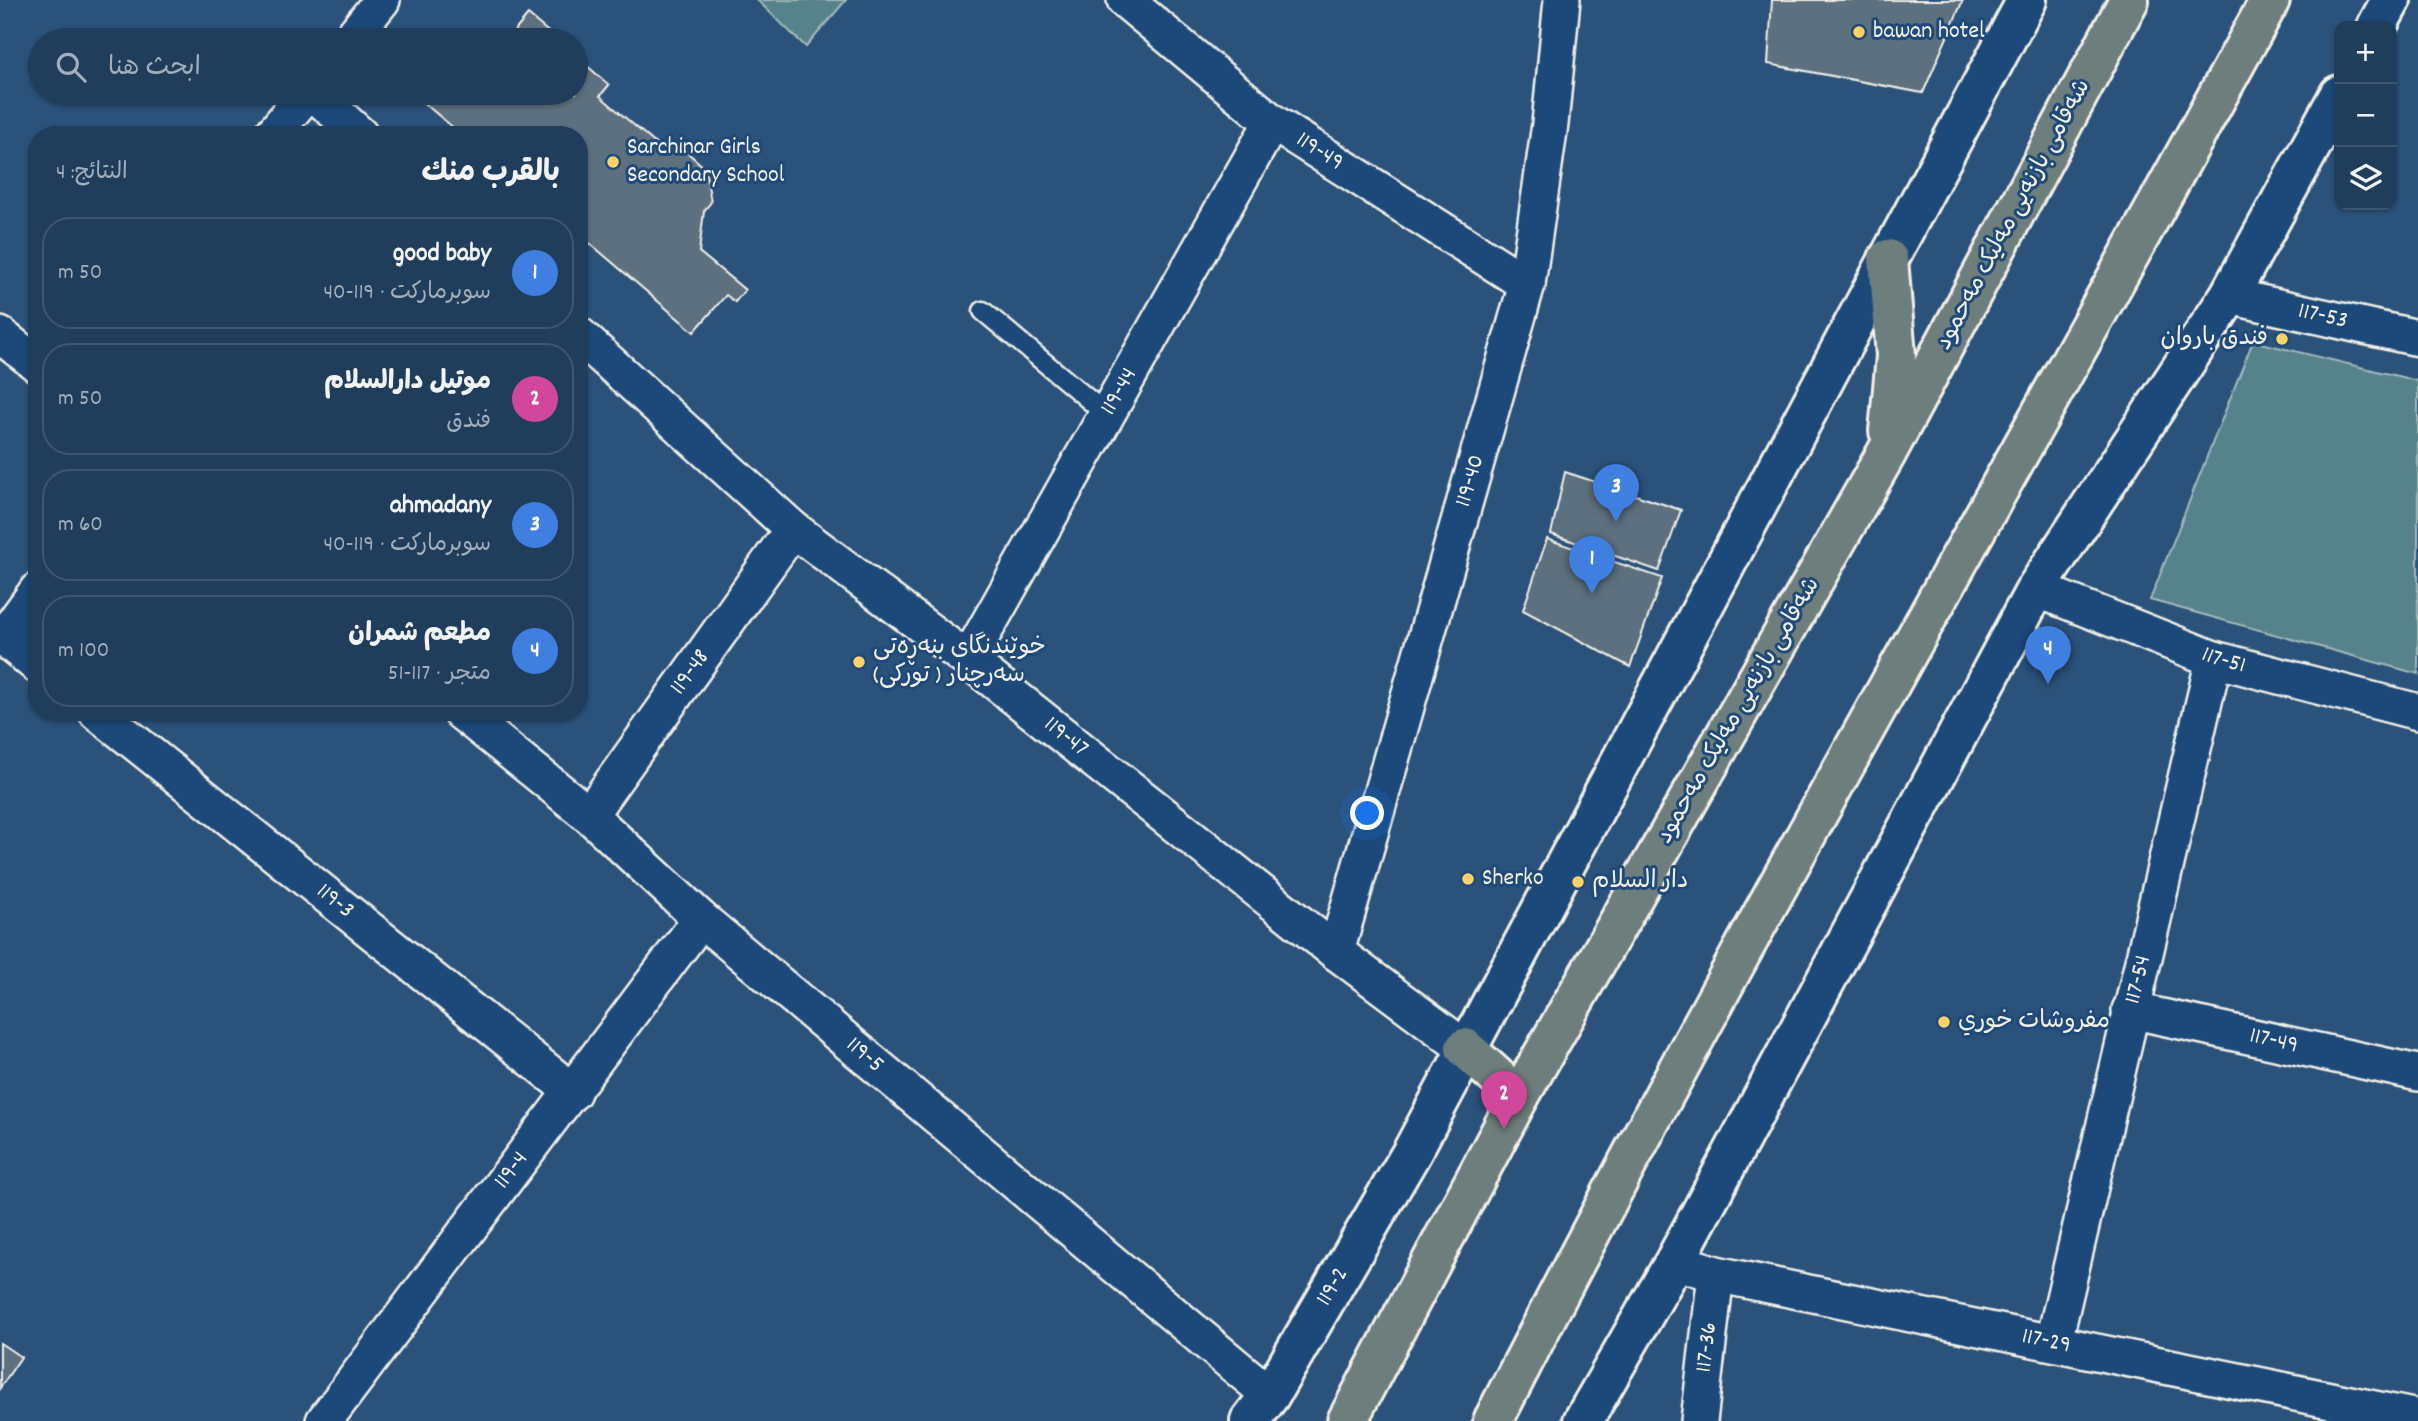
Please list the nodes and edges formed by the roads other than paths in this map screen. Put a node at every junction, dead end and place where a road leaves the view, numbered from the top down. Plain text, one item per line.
1 (382, 0) edge
2 (1125, 0) edge
3 (1562, 0) edge
4 (2026, 0) edge
5 (2129, 0) edge
6 (2270, 0) edge
7 (2391, 0) edge
8 (2380, 21) edge
9 (360, 28) edge
10 (2334, 104) edge
11 (297, 105) edge
12 (327, 105) edge
13 (1272, 122) junction
14 (280, 126) edge
15 (350, 126) edge
16 (1888, 259) junction
17 (1527, 284) junction
18 (2229, 296) junction
19 (983, 311) dead end
20 (0, 335) edge
21 (2418, 338) edge
22 (588, 343) edge
23 (28, 357) edge
24 (1106, 414) junction
25 (1886, 454) junction
26 (793, 529) junction
27 (2036, 589) junction
28 (28, 602) edge
29 (1, 637) edge
30 (28, 657) edge
31 (2214, 659) junction
32 (968, 660) junction
33 (2418, 712) edge
34 (108, 721) edge
35 (472, 721) edge
36 (589, 815) junction
37 (701, 919) junction
38 (1336, 952) junction
39 (2130, 1010) junction
40 (1465, 1048) junction
41 (2418, 1073) edge
42 (573, 1092) junction
43 (1519, 1097) junction
44 (1675, 1261) junction
45 (1716, 1274) junction
46 (2054, 1341) junction
47 (1260, 1408) edge
48 (2418, 1418) edge
49 (324, 1421) edge
50 (1347, 1421) edge
51 (1493, 1421) edge
52 (1583, 1421) edge
53 (1699, 1421) edge

1 - 9 street
2 - 13 street, 119-49
3 - 17 street, 119-40
4 - 16 main road, 119-2
5 - 25 highway, شەقامی بازنەیی مەلیک مەحمود
6 - 51 highway
7 - 8 main road
10 - 18 main road
11 - 14 street
12 - 15 street
13 - 17 street, 119-49
13 - 24 street, 119-44
16 - 25 highway
16 - 40 main road, 119-2
17 - 38 street, 119-40
18 - 21 street, 117-53
18 - 27 main road
19 - 24 lane
20 - 23 street
22 - 26 street, 119-47
24 - 32 street, 119-44
25 - 43 highway, شەقامی بازنەیی مەلیک مەحمود
26 - 32 street, 119-47
26 - 36 street, 119-48
27 - 31 street, 117-51
27 - 44 main road
28 - 29 street
29 - 30 street
31 - 33 street, 117-51
31 - 39 street, 117-54
32 - 38 street, 119-47
34 - 42 street, 119-3
35 - 36 street, 119-5
36 - 37 street, 119-5
37 - 42 street, 119-4
37 - 47 street, 119-5
38 - 40 street, 119-47
39 - 41 street, 117-49
39 - 46 street, 117-54
40 - 43 highway
40 - 47 main road, 119-2
42 - 49 street, 119-4
43 - 50 highway, شەقامی بازنەیی مەلیک مەحمود
44 - 45 street, 117-29
44 - 52 main road
45 - 46 street, 117-29
45 - 53 street, 117-36
46 - 48 street, 117-29

